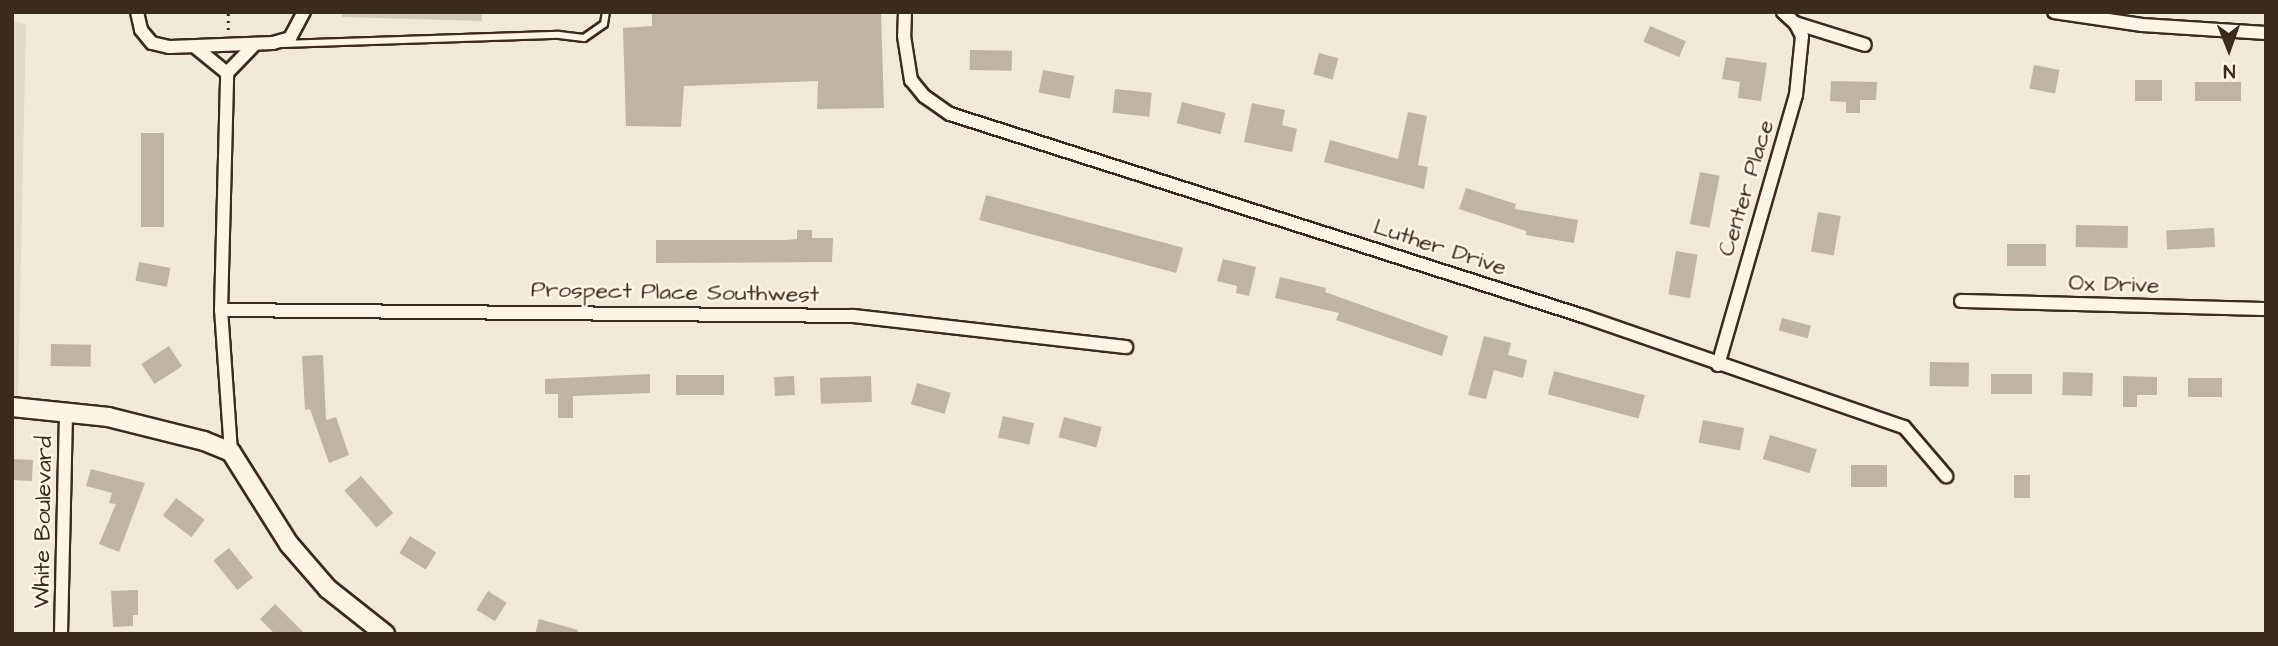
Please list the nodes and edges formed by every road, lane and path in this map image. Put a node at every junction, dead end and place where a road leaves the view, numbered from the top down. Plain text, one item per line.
1 (137, 12) edge
2 (228, 12) edge
3 (304, 12) edge
4 (606, 12) edge
5 (905, 12) edge
6 (1783, 12) edge
7 (2054, 12) edge
8 (1795, 23) junction
9 (2266, 33) edge
10 (228, 34) dead end
11 (273, 43) junction
12 (255, 44) junction
13 (1865, 45) dead end
14 (195, 47) junction
15 (228, 73) junction
16 (1961, 300) dead end
17 (2266, 309) edge
18 (221, 310) junction
19 (1126, 347) dead end
20 (1718, 365) junction
21 (12, 407) edge
22 (66, 411) junction
23 (231, 452) junction
24 (1946, 475) dead end
25 (61, 634) edge
26 (385, 634) edge

1 - 14 street
2 - 10 path
3 - 11 street
4 - 11 lane
5 - 20 street, Luther Drive
6 - 8 street
7 - 9 street
8 - 13 street
8 - 20 street, Center Place
11 - 12 street
12 - 14 street
12 - 15 street
14 - 15 street
15 - 18 street
16 - 17 street, Ox Drive
18 - 19 street, Prospect Place Southwest
18 - 23 street
20 - 24 street, Luther Drive
21 - 22 street
22 - 23 street
22 - 25 street, White Boulevard
23 - 26 street

